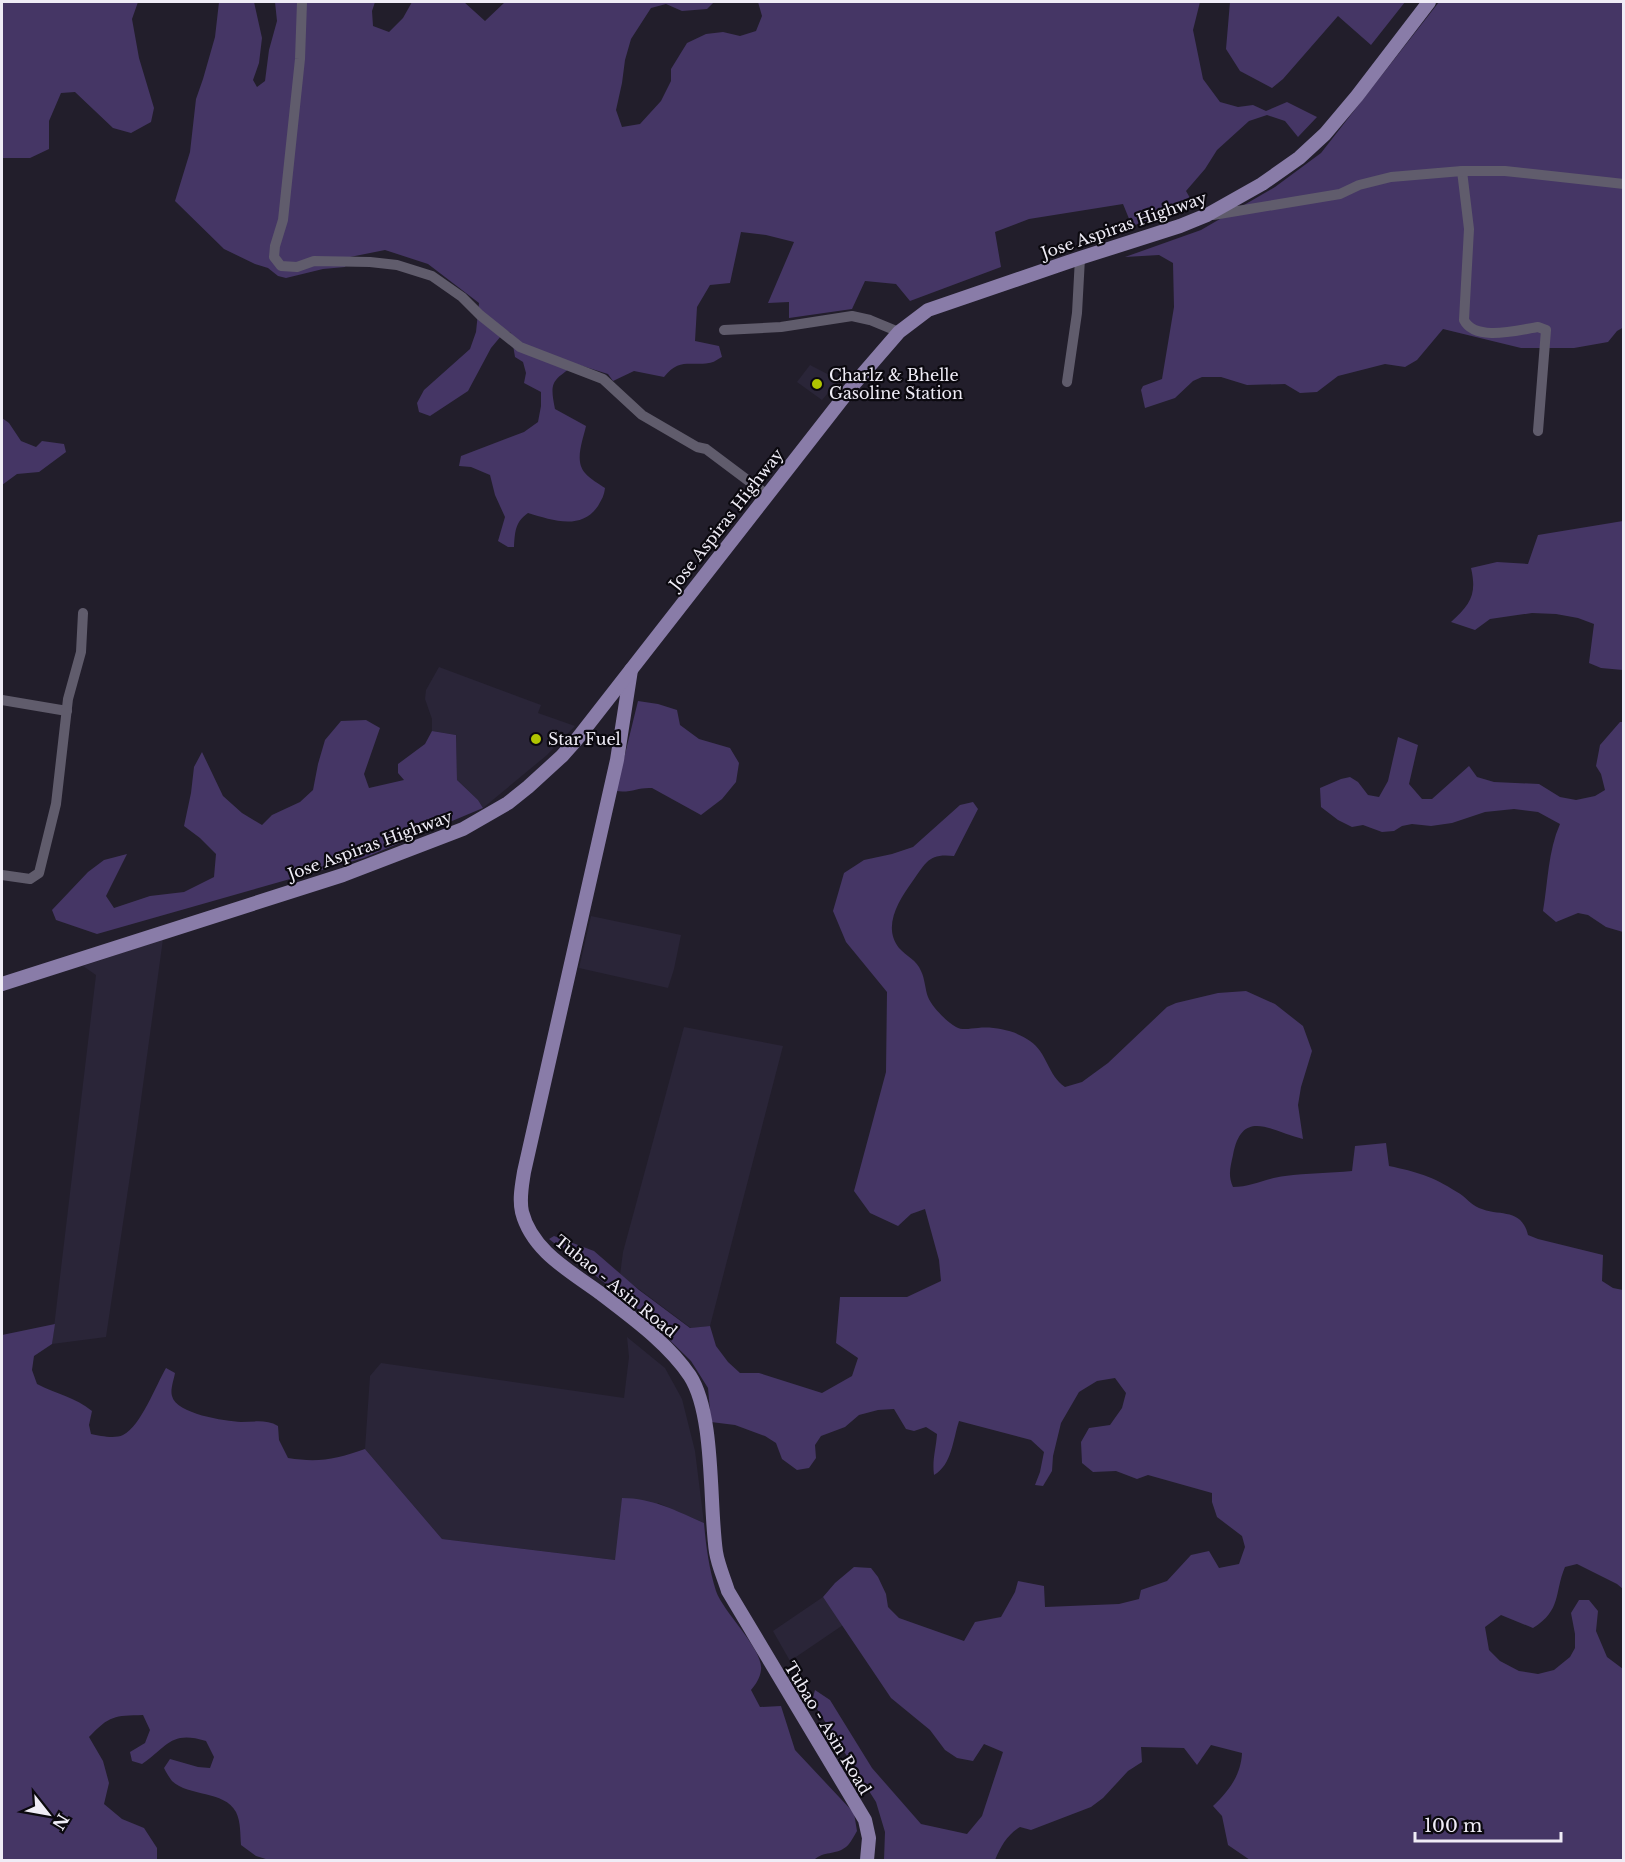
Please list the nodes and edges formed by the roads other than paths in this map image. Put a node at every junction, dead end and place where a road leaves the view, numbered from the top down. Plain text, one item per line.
1 (302, 2) edge
2 (1430, 2) edge
3 (1462, 171) junction
4 (1623, 184) edge
5 (1207, 215) junction
6 (1080, 258) junction
7 (724, 330) dead end
8 (899, 332) junction
9 (1067, 382) dead end
10 (1538, 430) dead end
11 (766, 494) junction
12 (83, 613) dead end
13 (632, 668) junction
14 (2, 700) edge
15 (67, 711) junction
16 (2, 874) edge
17 (2, 984) edge
18 (867, 1860) edge

1 - 11 street
2 - 5 main road, Jose Aspiras Highway
3 - 4 street
3 - 5 street
3 - 10 street
5 - 6 main road, Jose Aspiras Highway
6 - 8 main road, Jose Aspiras Highway
6 - 9 street
7 - 8 street
8 - 11 main road, Jose Aspiras Highway
11 - 13 main road, Jose Aspiras Highway
12 - 15 street
13 - 17 main road, Jose Aspiras Highway
13 - 18 main road, Tubao - Asin Road
14 - 15 street
15 - 16 street

